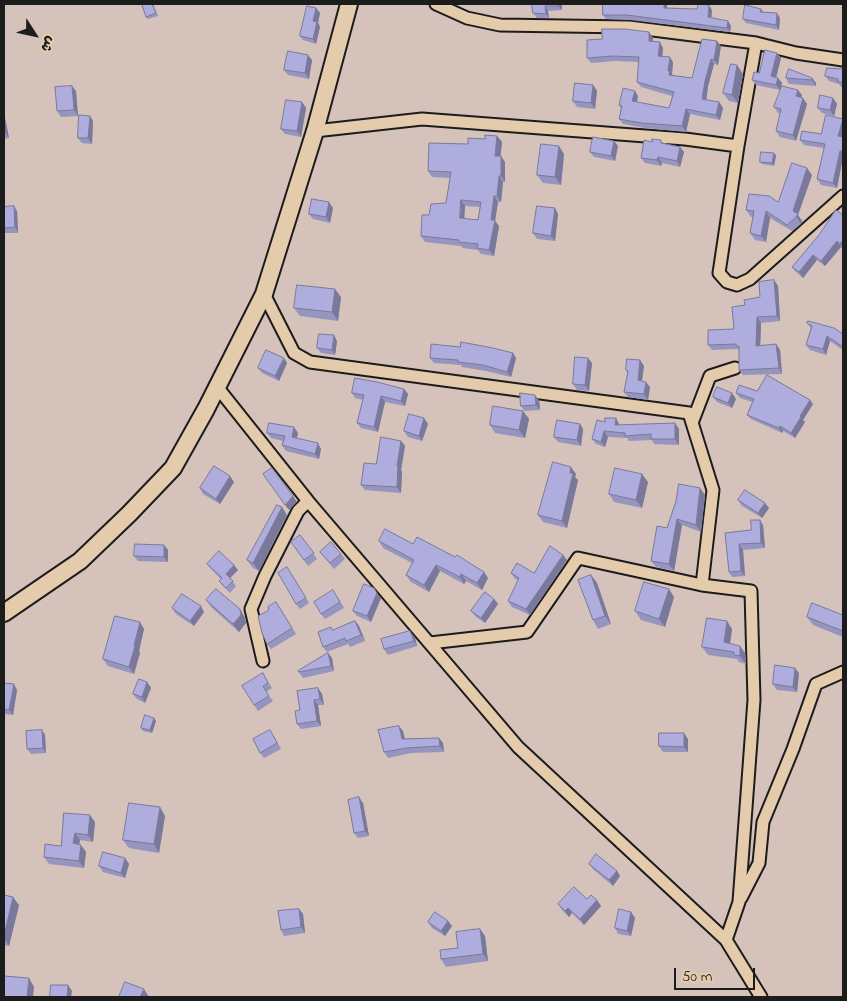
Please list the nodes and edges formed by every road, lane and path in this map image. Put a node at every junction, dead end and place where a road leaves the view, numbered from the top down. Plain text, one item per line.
1 (348, 4) edge
2 (436, 4) edge
3 (756, 43) junction
4 (843, 60) edge
5 (314, 131) junction
6 (738, 146) junction
7 (843, 196) edge
8 (264, 294) junction
9 (735, 368) dead end
10 (218, 388) junction
11 (692, 424) junction
12 (308, 501) junction
13 (702, 585) junction
14 (4, 613) edge
15 (430, 643) junction
16 (263, 661) dead end
17 (843, 672) edge
18 (739, 902) junction
19 (726, 940) junction
20 (761, 997) edge

1 - 5 street
2 - 3 street
3 - 4 street
3 - 6 street
5 - 6 street
5 - 8 street
6 - 7 street
8 - 10 street
8 - 11 street
9 - 11 street
10 - 12 street
10 - 14 street
11 - 13 street
12 - 15 street
12 - 16 street
13 - 15 street
13 - 18 street
15 - 19 street
17 - 18 street
18 - 19 street
19 - 20 street

